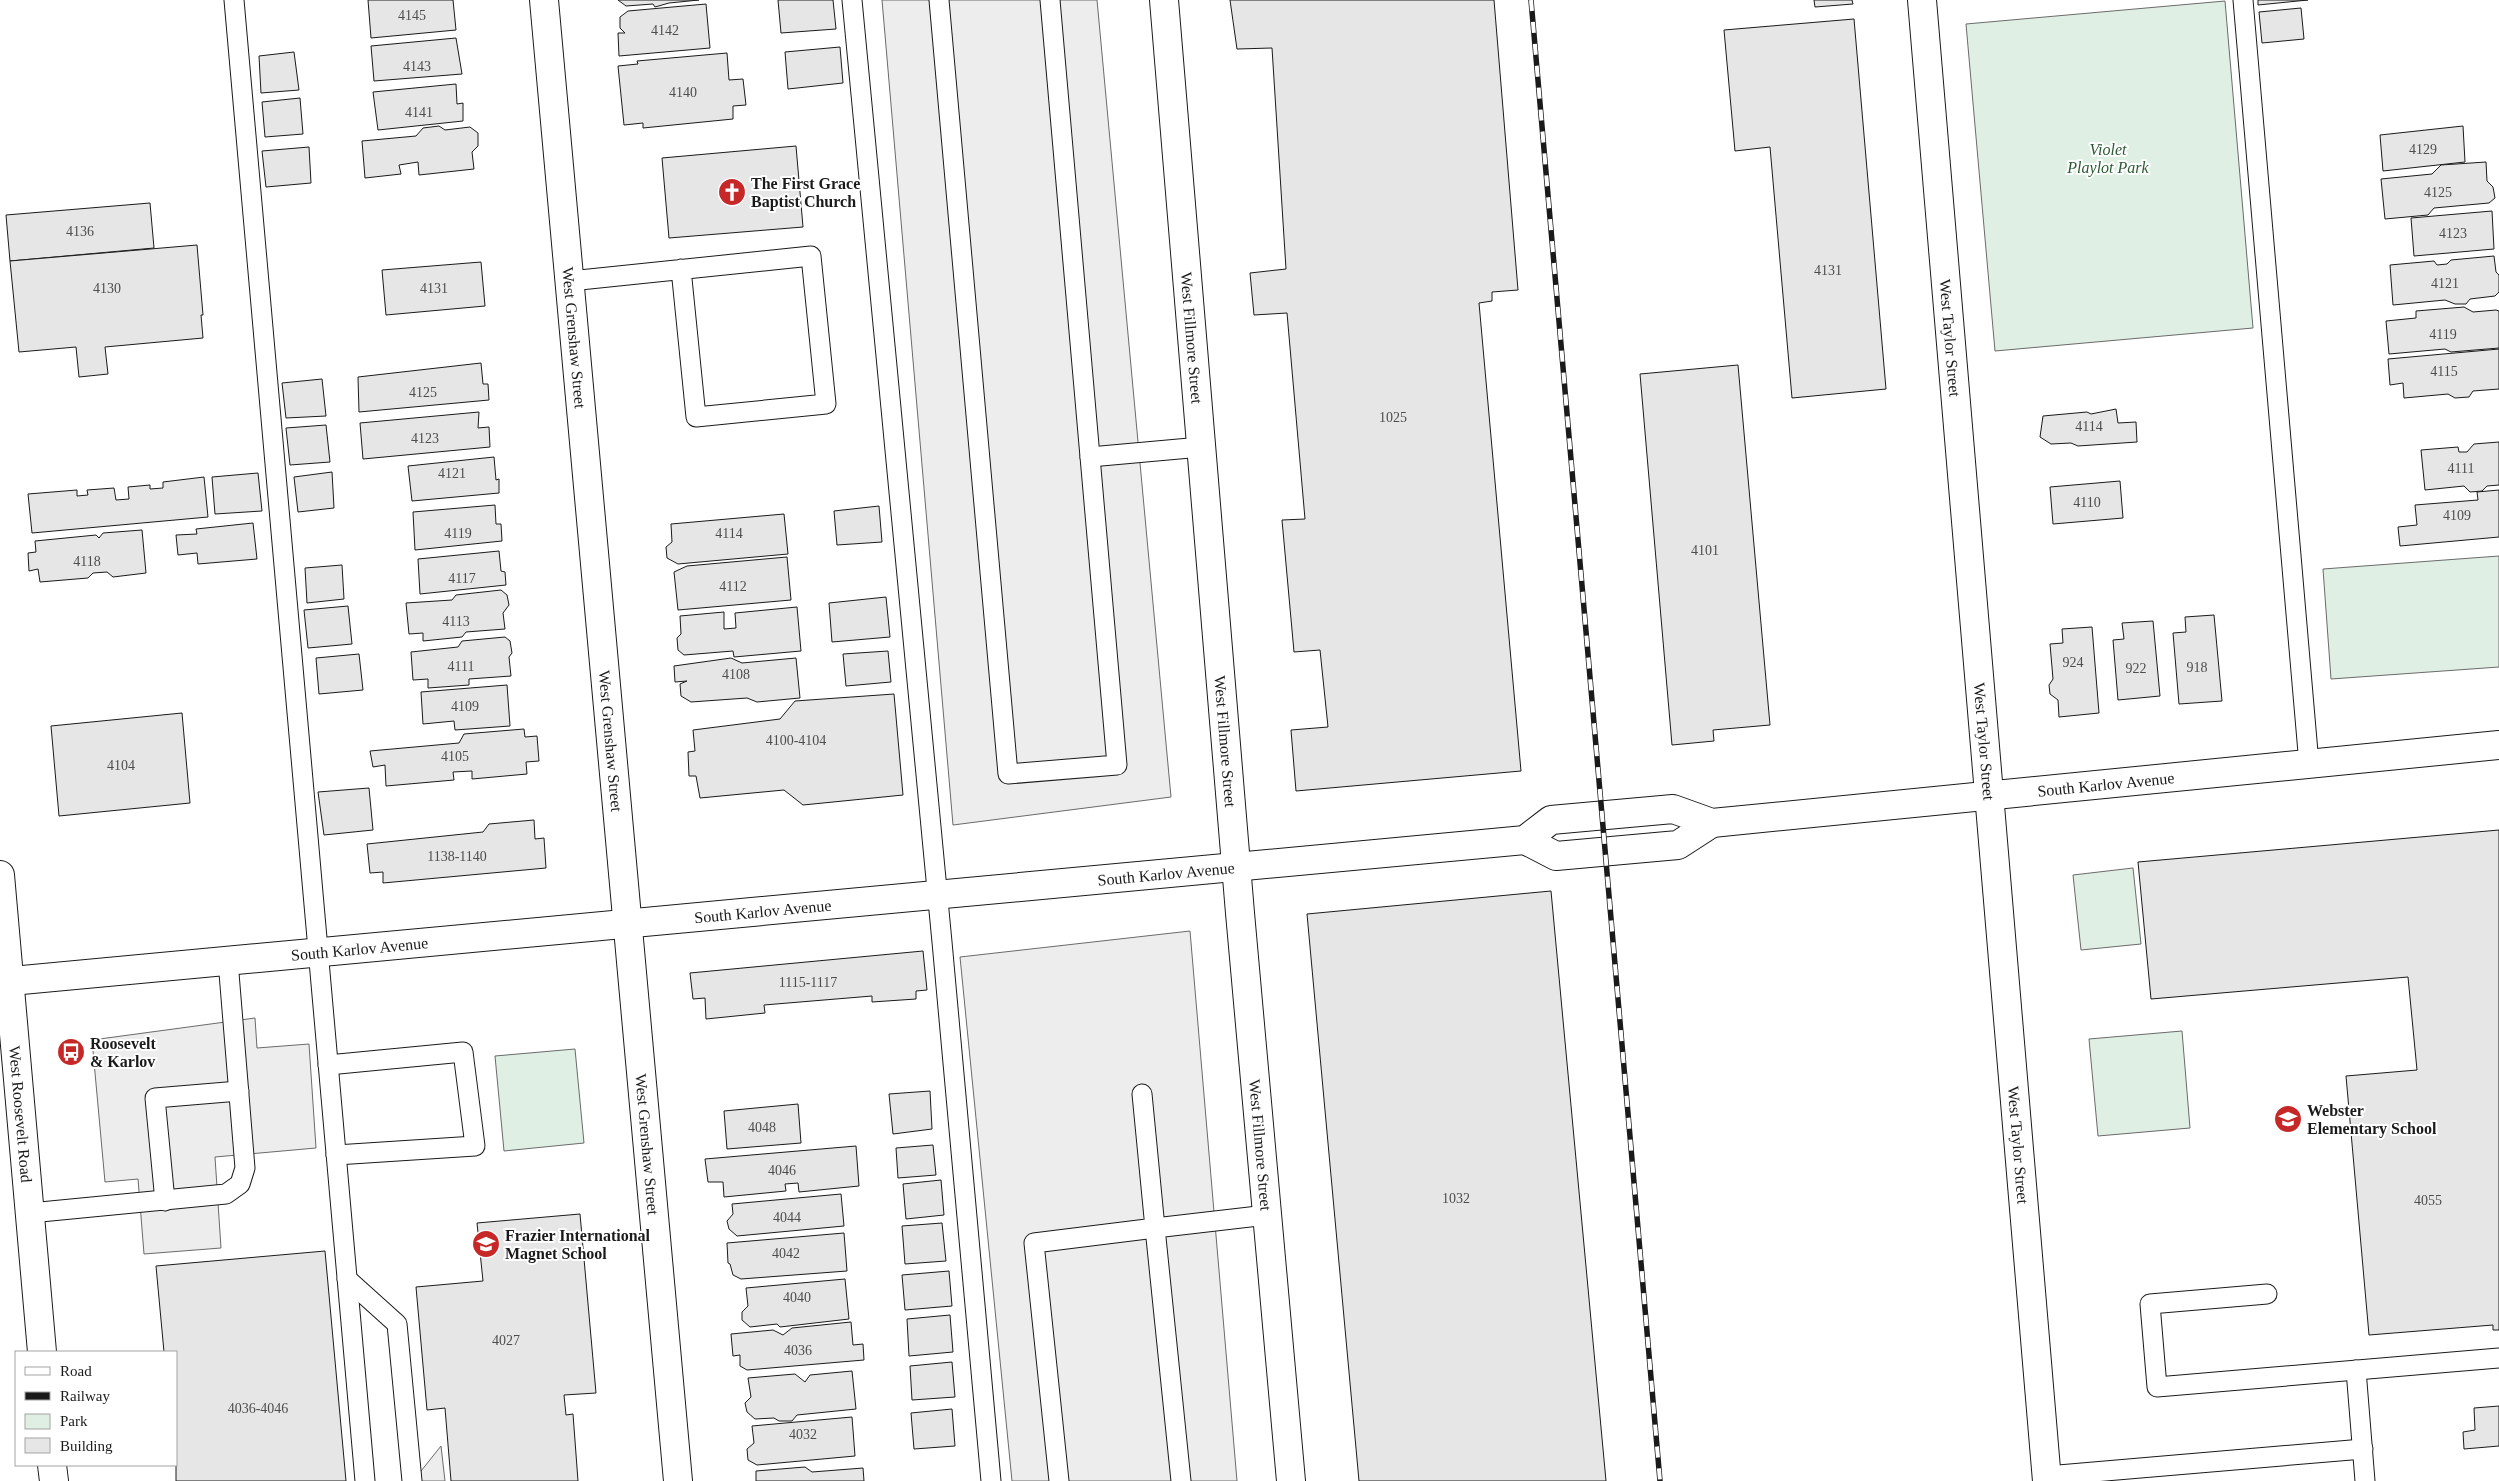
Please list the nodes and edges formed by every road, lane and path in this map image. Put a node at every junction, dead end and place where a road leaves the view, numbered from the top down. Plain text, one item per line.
1 (234, 0) edge
2 (544, 0) edge
3 (852, 0) edge
4 (939, 0) edge
5 (1050, 0) edge
6 (1164, 0) edge
7 (1922, 0) edge
8 (2243, 0) edge
9 (681, 269) junction
10 (570, 281) junction
11 (1201, 447) junction
12 (1090, 457) junction
13 (2499, 745) edge
14 (2309, 764) junction
15 (1990, 795) junction
16 (1712, 823) junction
17 (1525, 840) junction
18 (1236, 867) junction
19 (0, 875) edge
20 (938, 895) junction
21 (628, 924) junction
22 (318, 952) junction
23 (228, 961) junction
24 (5, 981) edge
25 (328, 1065) junction
26 (239, 1091) junction
27 (1142, 1094) dead end
28 (336, 1155) junction
29 (165, 1200) junction
30 (30, 1213) junction
31 (1267, 1215) junction
32 (1155, 1228) junction
33 (347, 1279) junction
34 (2267, 1294) dead end
35 (42, 1351) edge
36 (2499, 1358) edge
37 (2356, 1370) junction
38 (2363, 1449) junction
39 (52, 1466) edge
40 (2047, 1478) edge
41 (54, 1481) edge
42 (365, 1481) edge
43 (412, 1481) edge
44 (678, 1481) edge
45 (990, 1481) edge
46 (1059, 1481) edge
47 (1180, 1481) edge
48 (1291, 1481) edge
49 (2365, 1481) edge

1 - 22 lane
2 - 10 street, West Grenshaw Street
3 - 20 lane
4 - 12 lane
5 - 12 lane
6 - 11 street, West Fillmore Street
7 - 15 street, West Taylor Street
8 - 14 lane
9 - 9 lane
9 - 10 lane
10 - 21 street, West Grenshaw Street
11 - 12 lane
11 - 18 street, West Fillmore Street
13 - 14 street, South Karlov Avenue
14 - 15 street, South Karlov Avenue
15 - 16 street, South Karlov Avenue
15 - 40 street, West Taylor Street
16 - 17 street, South Karlov Avenue
16 - 17 street, South Karlov Avenue
17 - 18 street, South Karlov Avenue
18 - 20 street, South Karlov Avenue
18 - 31 street, West Fillmore Street
19 - 24 street, West Roosevelt Road
20 - 21 street, South Karlov Avenue
20 - 45 lane
21 - 22 street, South Karlov Avenue
21 - 44 street, West Grenshaw Street
22 - 23 street, South Karlov Avenue
22 - 25 lane
23 - 24 street, South Karlov Avenue
23 - 26 lane
24 - 30 street, West Roosevelt Road
25 - 28 lane
25 - 28 lane
26 - 29 lane
26 - 29 lane
27 - 32 lane
28 - 33 lane
29 - 30 lane
30 - 35 street, West Roosevelt Road
31 - 32 lane
31 - 48 street, West Fillmore Street
32 - 46 lane
32 - 47 lane
33 - 42 lane
33 - 43 lane
34 - 37 lane
36 - 37 lane
37 - 38 lane
38 - 40 lane
38 - 49 lane
39 - 41 street

